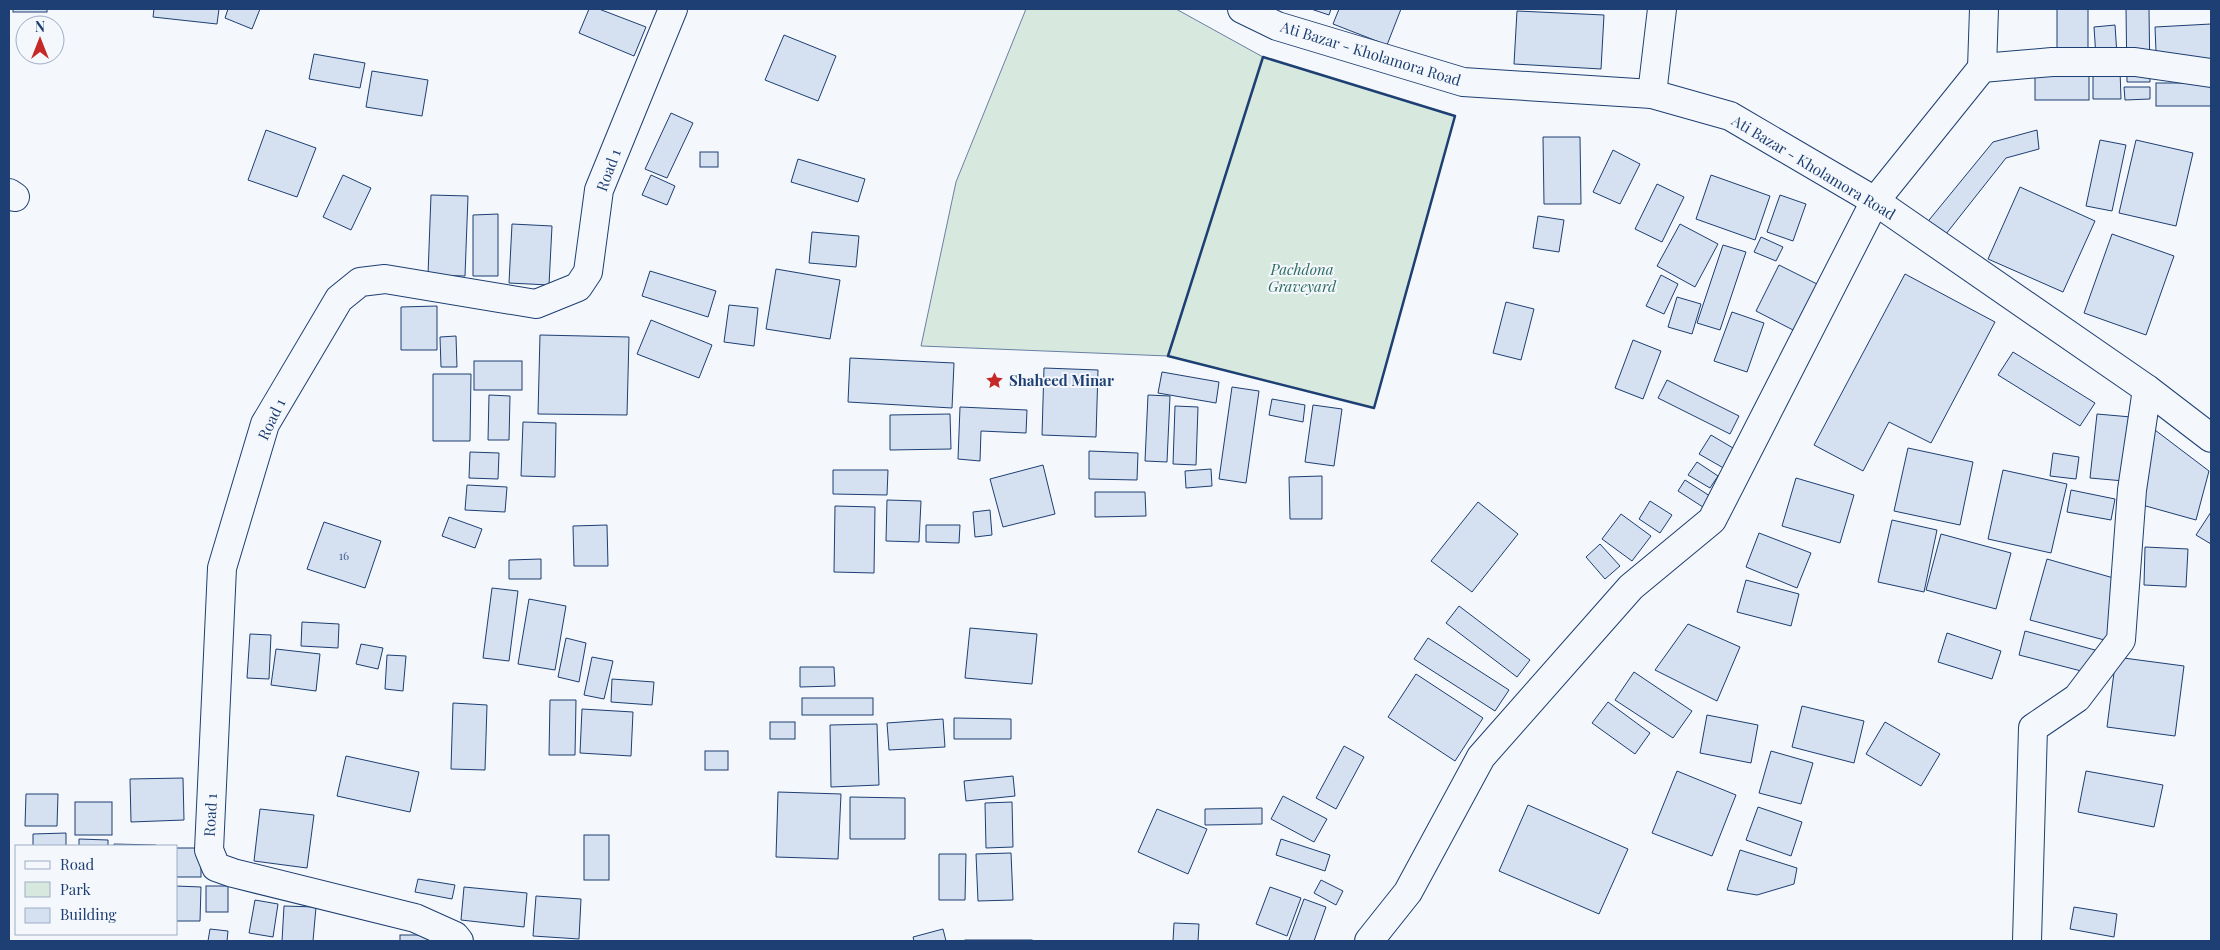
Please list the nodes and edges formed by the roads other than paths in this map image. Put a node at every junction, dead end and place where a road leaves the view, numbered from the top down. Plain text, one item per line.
1 (673, 9) edge
2 (1242, 9) edge
3 (1662, 9) edge
4 (1984, 9) edge
5 (1982, 68) junction
6 (2211, 73) edge
7 (1652, 94) junction
8 (1875, 201) junction
9 (2147, 389) junction
10 (2211, 438) edge
11 (458, 941) edge
12 (1369, 941) edge
13 (2027, 941) edge

1 - 11 street, Road 1
2 - 7 street, Ati Bazar - Kholamora Road
3 - 7 street
4 - 5 street
5 - 6 street
5 - 8 street
7 - 8 street, Ati Bazar - Kholamora Road
8 - 9 street, Ati Bazar - Kholamora Road
8 - 12 street
9 - 10 street, Ati Bazar - Kholamora Road
9 - 13 street

